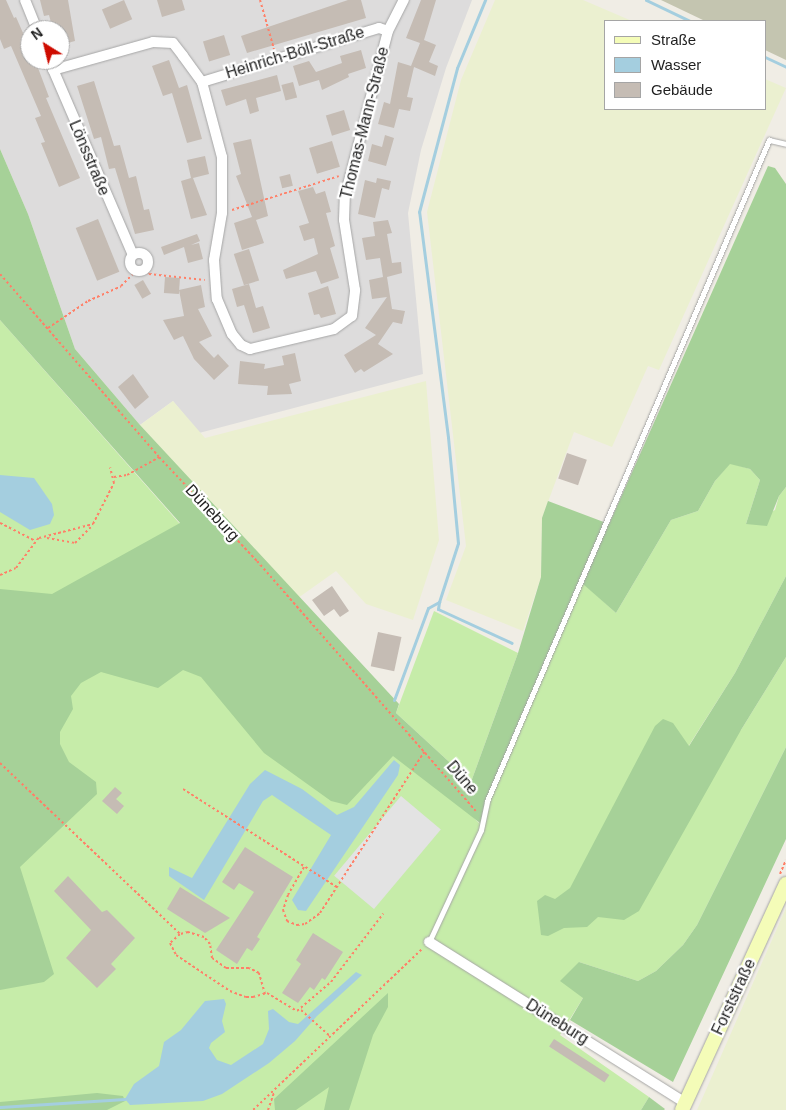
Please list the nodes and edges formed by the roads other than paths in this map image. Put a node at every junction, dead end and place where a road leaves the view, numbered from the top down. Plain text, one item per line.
1 (25, 0) edge
2 (404, 0) edge
3 (33, 20) edge
4 (388, 30) junction
5 (70, 61) edge
6 (53, 70) edge
7 (202, 82) junction
8 (786, 144) edge
9 (133, 255) junction
10 (786, 884) edge
11 (429, 942) joint
12 (684, 1106) edge

1 - 3 street
2 - 4 street, Thomas-Mann-Straße
4 - 7 street, Heinrich-Böll-Straße
4 - 7 street, Thomas-Mann-Straße
5 - 7 street, Thomas-Mann-Straße
6 - 9 street, Lönsstraße
8 - 11 lane
9 - 9 street
10 - 12 street, Forststraße
11 - 12 street, Düneburg

